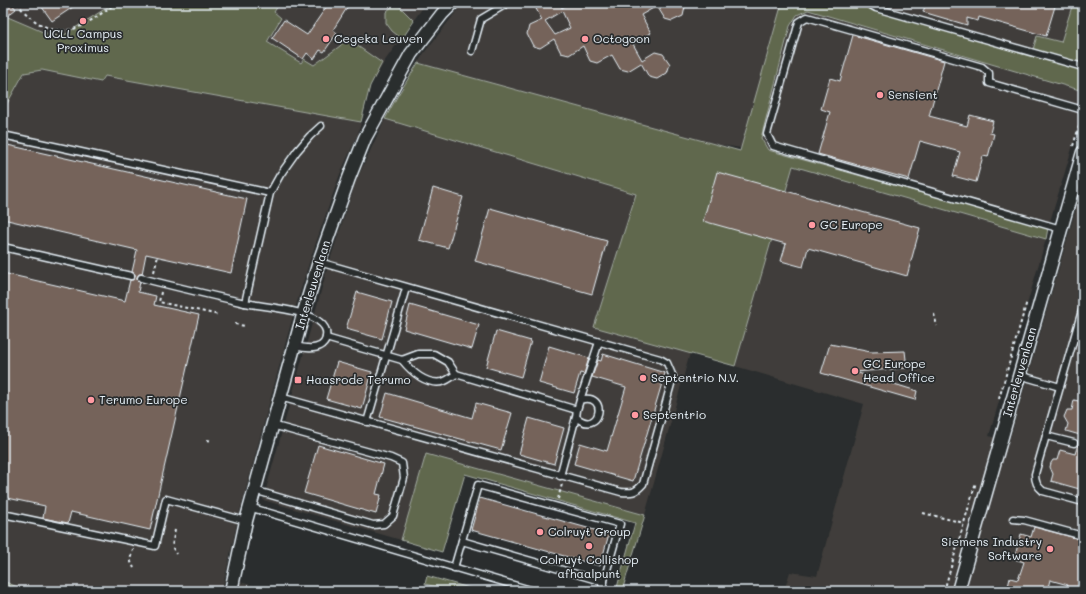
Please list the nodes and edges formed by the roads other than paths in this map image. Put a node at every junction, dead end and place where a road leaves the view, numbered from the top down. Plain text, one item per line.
1 (453, 3) edge
2 (508, 3) edge
3 (867, 3) edge
4 (472, 51) dead end
5 (1083, 67) edge
6 (1083, 110) edge
7 (321, 126) dead end
8 (3, 135) edge
9 (1083, 152) edge
10 (1078, 191) edge
11 (270, 193) junction
12 (1061, 229) junction
13 (3, 247) edge
14 (319, 262) junction
15 (131, 276) dead end
16 (141, 278) dead end
17 (406, 288) junction
18 (245, 303) junction
19 (1083, 307) edge
20 (303, 315) junction
21 (1074, 337) junction
22 (326, 338) junction
23 (1083, 340) edge
24 (599, 342) junction
25 (295, 346) junction
26 (386, 355) junction
27 (402, 360) junction
28 (456, 374) junction
29 (1020, 375) junction
30 (1060, 387) junction
31 (280, 397) junction
32 (580, 400) junction
33 (577, 410) junction
34 (576, 417) junction
35 (367, 422) junction
36 (272, 425) junction
37 (1046, 436) junction
38 (1074, 443) dead end
39 (562, 476) junction
40 (254, 490) junction
41 (1083, 502) edge
42 (250, 507) junction
43 (3, 514) edge
44 (1013, 519) dead end
45 (246, 521) junction
46 (1083, 536) edge
47 (462, 541) junction
48 (454, 568) junction
49 (604, 582) junction
50 (231, 591) edge
51 (534, 591) edge
52 (601, 591) edge
53 (958, 591) edge

1 - 14 street, Interleuvenlaan
2 - 4 lane
3 - 5 lane
6 - 12 lane
7 - 11 lane
8 - 11 lane
9 - 10 street, Interleuvenlaan
10 - 12 street, Interleuvenlaan
11 - 18 lane
12 - 29 street, Interleuvenlaan
13 - 15 lane
14 - 17 lane
14 - 20 street, Interleuvenlaan
16 - 18 lane
17 - 24 lane
17 - 26 lane
18 - 20 lane
19 - 21 lane
20 - 22 lane
20 - 25 street, Interleuvenlaan
21 - 23 lane
21 - 30 lane
22 - 25 lane
22 - 26 lane
24 - 32 lane
24 - 39 lane
25 - 31 street, Interleuvenlaan
26 - 27 lane
26 - 35 lane
27 - 28 lane
27 - 28 lane
28 - 33 lane
29 - 30 lane
29 - 53 street, Interleuvenlaan
30 - 37 lane
31 - 35 lane
31 - 36 street, Interleuvenlaan
32 - 33 lane
32 - 34 lane
33 - 34 lane
34 - 39 lane
35 - 39 lane
36 - 40 street, Interleuvenlaan
36 - 40 lane
37 - 38 lane
37 - 41 lane
40 - 42 street, Interleuvenlaan
42 - 45 street, Interleuvenlaan
42 - 48 lane
43 - 45 lane
44 - 46 lane
45 - 50 street, Interleuvenlaan
47 - 48 lane
47 - 49 lane
47 - 49 lane
48 - 51 lane
49 - 52 lane

